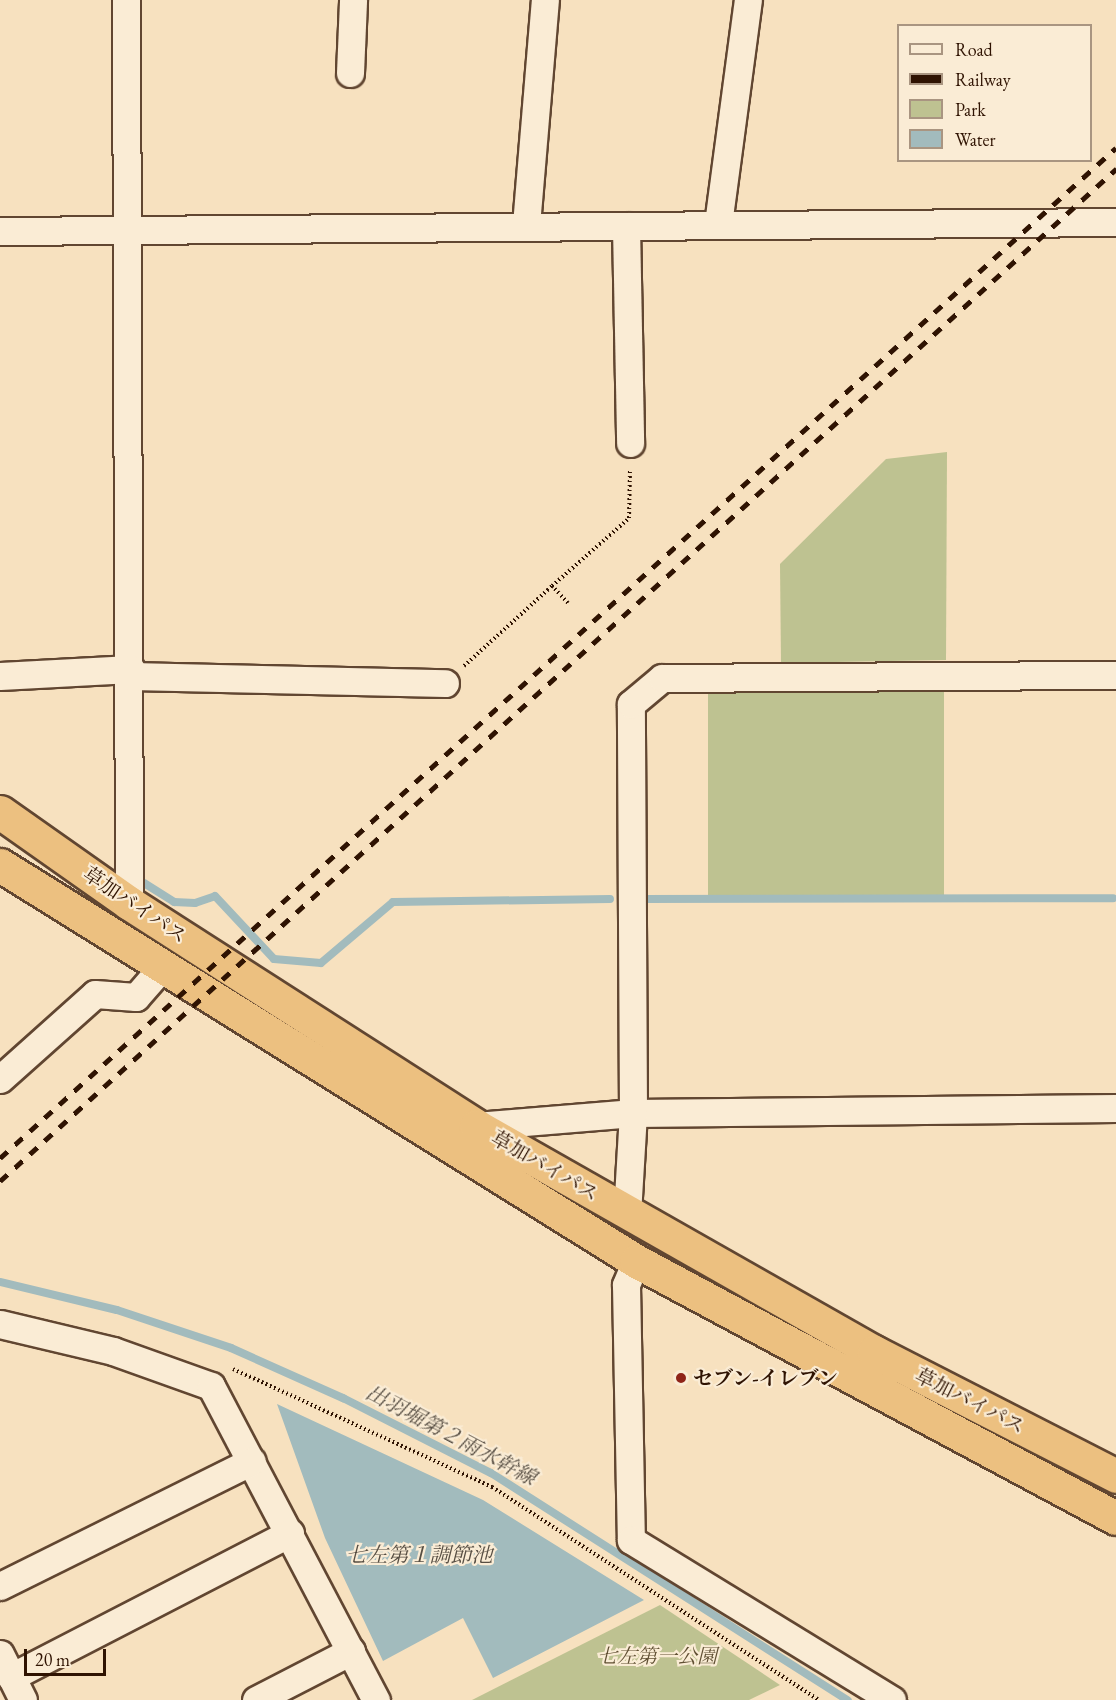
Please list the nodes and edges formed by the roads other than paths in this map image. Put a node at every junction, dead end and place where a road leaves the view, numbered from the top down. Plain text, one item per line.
1 (126, 0) edge
2 (352, 0) edge
3 (545, 0) edge
4 (748, 0) edge
5 (350, 73) dead end
6 (1116, 222) edge
7 (718, 224) junction
8 (526, 225) junction
9 (626, 226) junction
10 (0, 231) edge
11 (127, 232) junction
12 (630, 443) road end
13 (131, 672) junction
14 (1116, 675) edge
15 (0, 676) edge
16 (445, 683) road end
17 (0, 812) edge
18 (0, 865) edge
19 (129, 903) junction
20 (160, 969) junction
21 (0, 1079) edge
22 (1116, 1108) edge
23 (633, 1113) junction
24 (476, 1126) junction
25 (627, 1214) junction
26 (636, 1261) junction
27 (0, 1324) edge
28 (252, 1461) junction
29 (1116, 1476) edge
30 (1116, 1518) edge
31 (290, 1533) junction
32 (0, 1586) edge
33 (351, 1651) junction
34 (11, 1677) edge
35 (256, 1700) edge
36 (376, 1700) edge
37 (892, 1700) edge

1 - 11 street
2 - 5 street
3 - 8 street
4 - 7 street
6 - 7 street
7 - 9 street
8 - 9 street
8 - 11 street
9 - 12 street
10 - 11 street
11 - 13 street
13 - 15 street
13 - 16 street
13 - 19 street
14 - 23 street
17 - 19 highway, 草加バイパス
18 - 20 highway, 草加バイパス
19 - 24 highway, 草加バイパス
20 - 21 street
20 - 26 highway, 草加バイパス
22 - 23 street
23 - 24 street
23 - 25 street
24 - 25 highway, 草加バイパス
25 - 29 highway, 草加バイパス
26 - 30 highway, 草加バイパス
26 - 37 street
27 - 28 street
28 - 31 street
28 - 32 street
31 - 33 street
31 - 34 street
33 - 35 street
33 - 36 street

